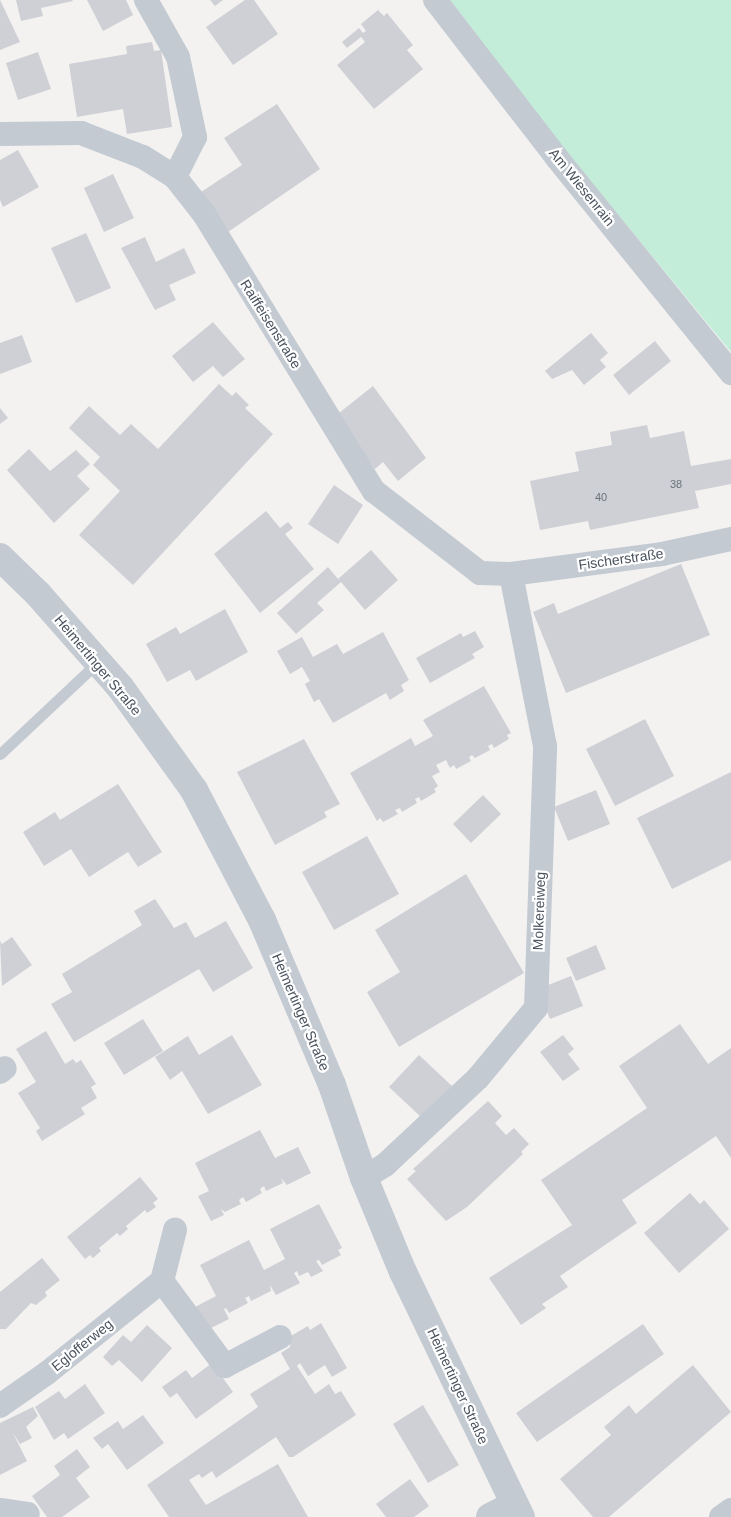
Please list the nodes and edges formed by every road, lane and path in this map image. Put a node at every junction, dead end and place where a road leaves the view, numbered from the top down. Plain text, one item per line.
1 (146, 0) edge
2 (435, 0) edge
3 (0, 134) edge
4 (175, 177) junction
5 (731, 373) edge
6 (731, 539) edge
7 (0, 557) edge
8 (511, 574) junction
9 (98, 662) junction
10 (0, 754) edge
11 (364, 1178) junction
12 (175, 1230) dead end
13 (162, 1281) junction
14 (280, 1337) dead end
15 (0, 1406) edge
16 (0, 1510) edge
17 (731, 1510) edge
18 (518, 1511) edge
19 (28, 1514) dead end
20 (490, 1517) edge
21 (721, 1517) edge

1 - 4 street
2 - 5 street, Am Wiesenrain
3 - 4 street, Raiffeisenstraße
4 - 8 street, Raiffeisenstraße
6 - 8 street, Fischerstraße
7 - 9 street, Heimertinger Straße
8 - 11 street, Molkereiweg
9 - 10 lane
9 - 11 street, Heimertinger Straße
11 - 18 street, Heimertinger Straße
12 - 13 street
13 - 14 street
13 - 15 street, Eglofferweg
16 - 19 street
17 - 21 street
18 - 20 street

